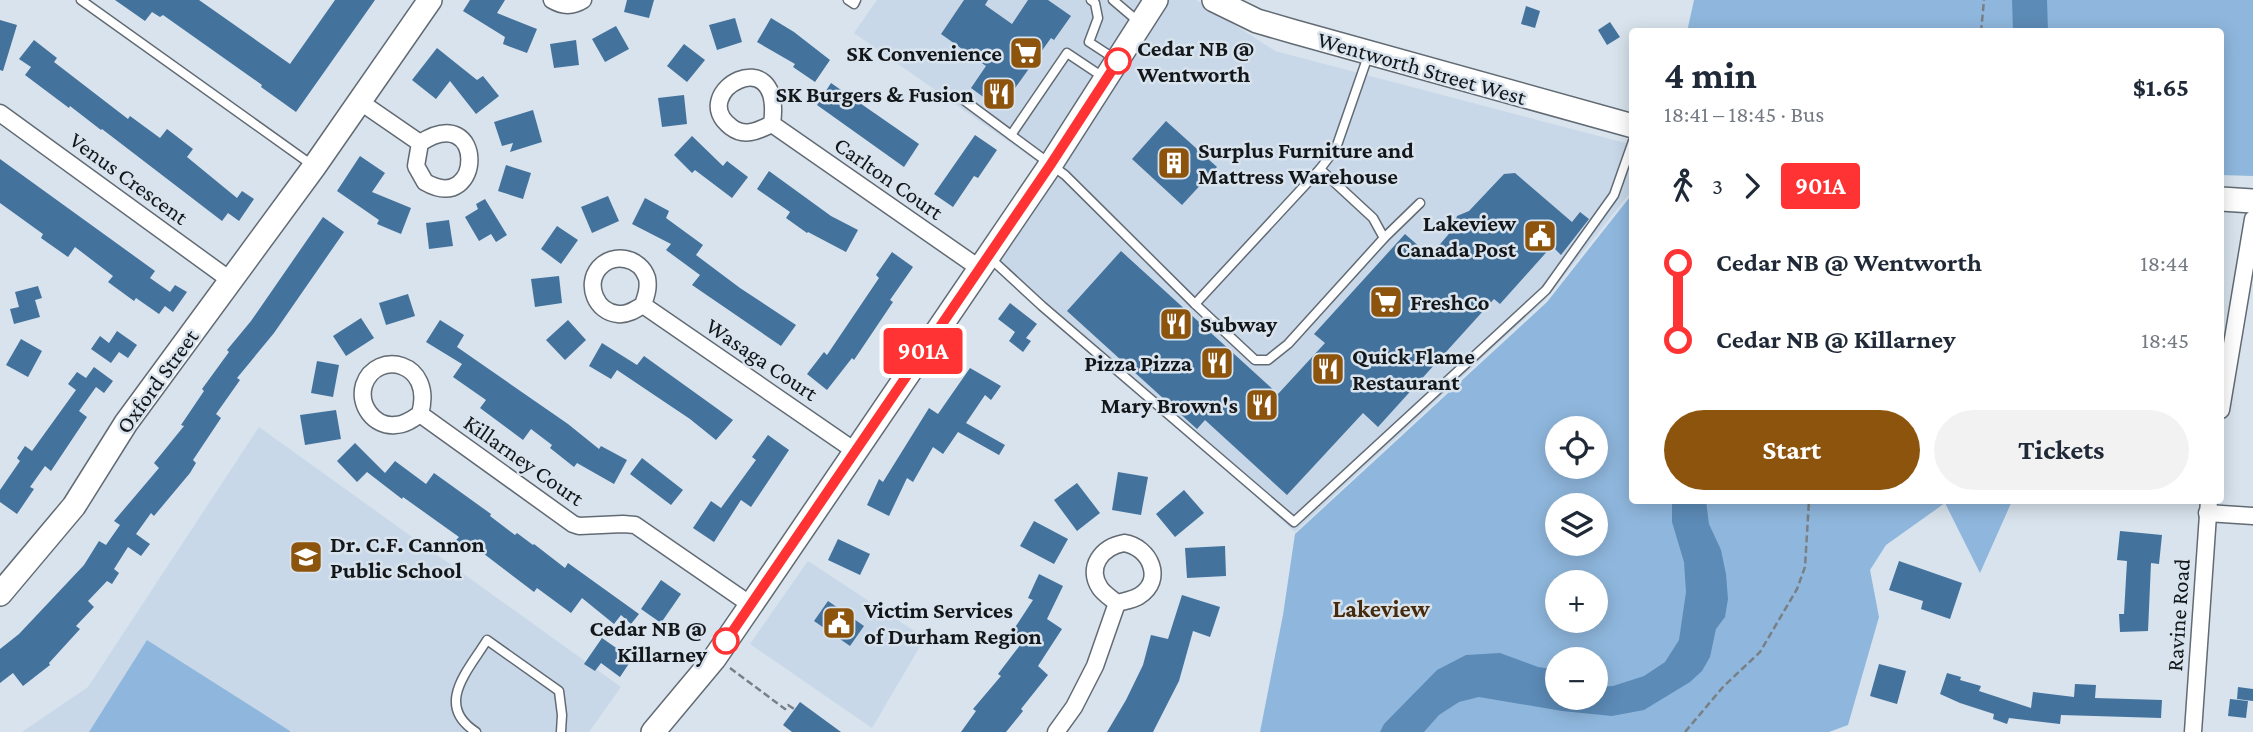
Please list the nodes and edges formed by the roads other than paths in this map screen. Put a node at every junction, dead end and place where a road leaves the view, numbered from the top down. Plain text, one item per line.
1 (81, 0) edge
2 (430, 0) edge
3 (552, 0) edge
4 (583, 0) edge
5 (848, 0) edge
6 (856, 0) edge
7 (1113, 0) edge
8 (1156, 0) edge
9 (1214, 0) edge
10 (1094, 1) edge
11 (1141, 24) junction
12 (1368, 53) junction
13 (1112, 70) junction
14 (961, 98) dead end
15 (359, 101) junction
16 (0, 113) edge
17 (772, 124) dead end
18 (1629, 125) edge
19 (1011, 135) junction
20 (420, 143) dead end
21 (1629, 153) edge
22 (1051, 164) junction
23 (314, 167) junction
24 (1320, 169) junction
25 (2224, 199) edge
26 (2253, 201) edge
27 (1420, 203) dead end
28 (2253, 219) edge
29 (1384, 237) junction
30 (983, 262) junction
31 (230, 280) junction
32 (1195, 304) junction
33 (643, 305) dead end
34 (2224, 392) edge
35 (420, 414) dead end
36 (855, 451) junction
37 (2208, 507) edge
38 (2253, 516) edge
39 (0, 594) edge
40 (1117, 603) dead end
41 (751, 605) junction
42 (476, 732) edge
43 (561, 732) edge
44 (653, 732) edge
45 (1056, 732) edge
46 (2193, 732) edge

1 - 23 lane
2 - 15 street, Oxford Street
3 - 4 street
5 - 6 lane
7 - 11 lane
8 - 11 street
9 - 12 street, Wentworth Street West
10 - 13 lane
11 - 13 street
12 - 18 street, Wentworth Street West
12 - 24 lane
13 - 19 lane
13 - 22 street
14 - 19 lane
15 - 20 street
15 - 23 street, Oxford Street
16 - 31 street, Venus Crescent
17 - 30 street, Carlton Court
19 - 22 lane
21 - 30 lane
22 - 30 street
22 - 32 lane
23 - 31 street, Oxford Street
24 - 29 lane
24 - 32 lane
25 - 26 street
27 - 29 lane
28 - 34 street
29 - 32 lane
30 - 36 street
31 - 39 street, Oxford Street
33 - 36 street, Wasaga Court
35 - 41 street, Killarney Court
36 - 41 street
37 - 38 street
37 - 46 street, Ravine Road
40 - 45 street
41 - 44 street
42 - 43 lane

